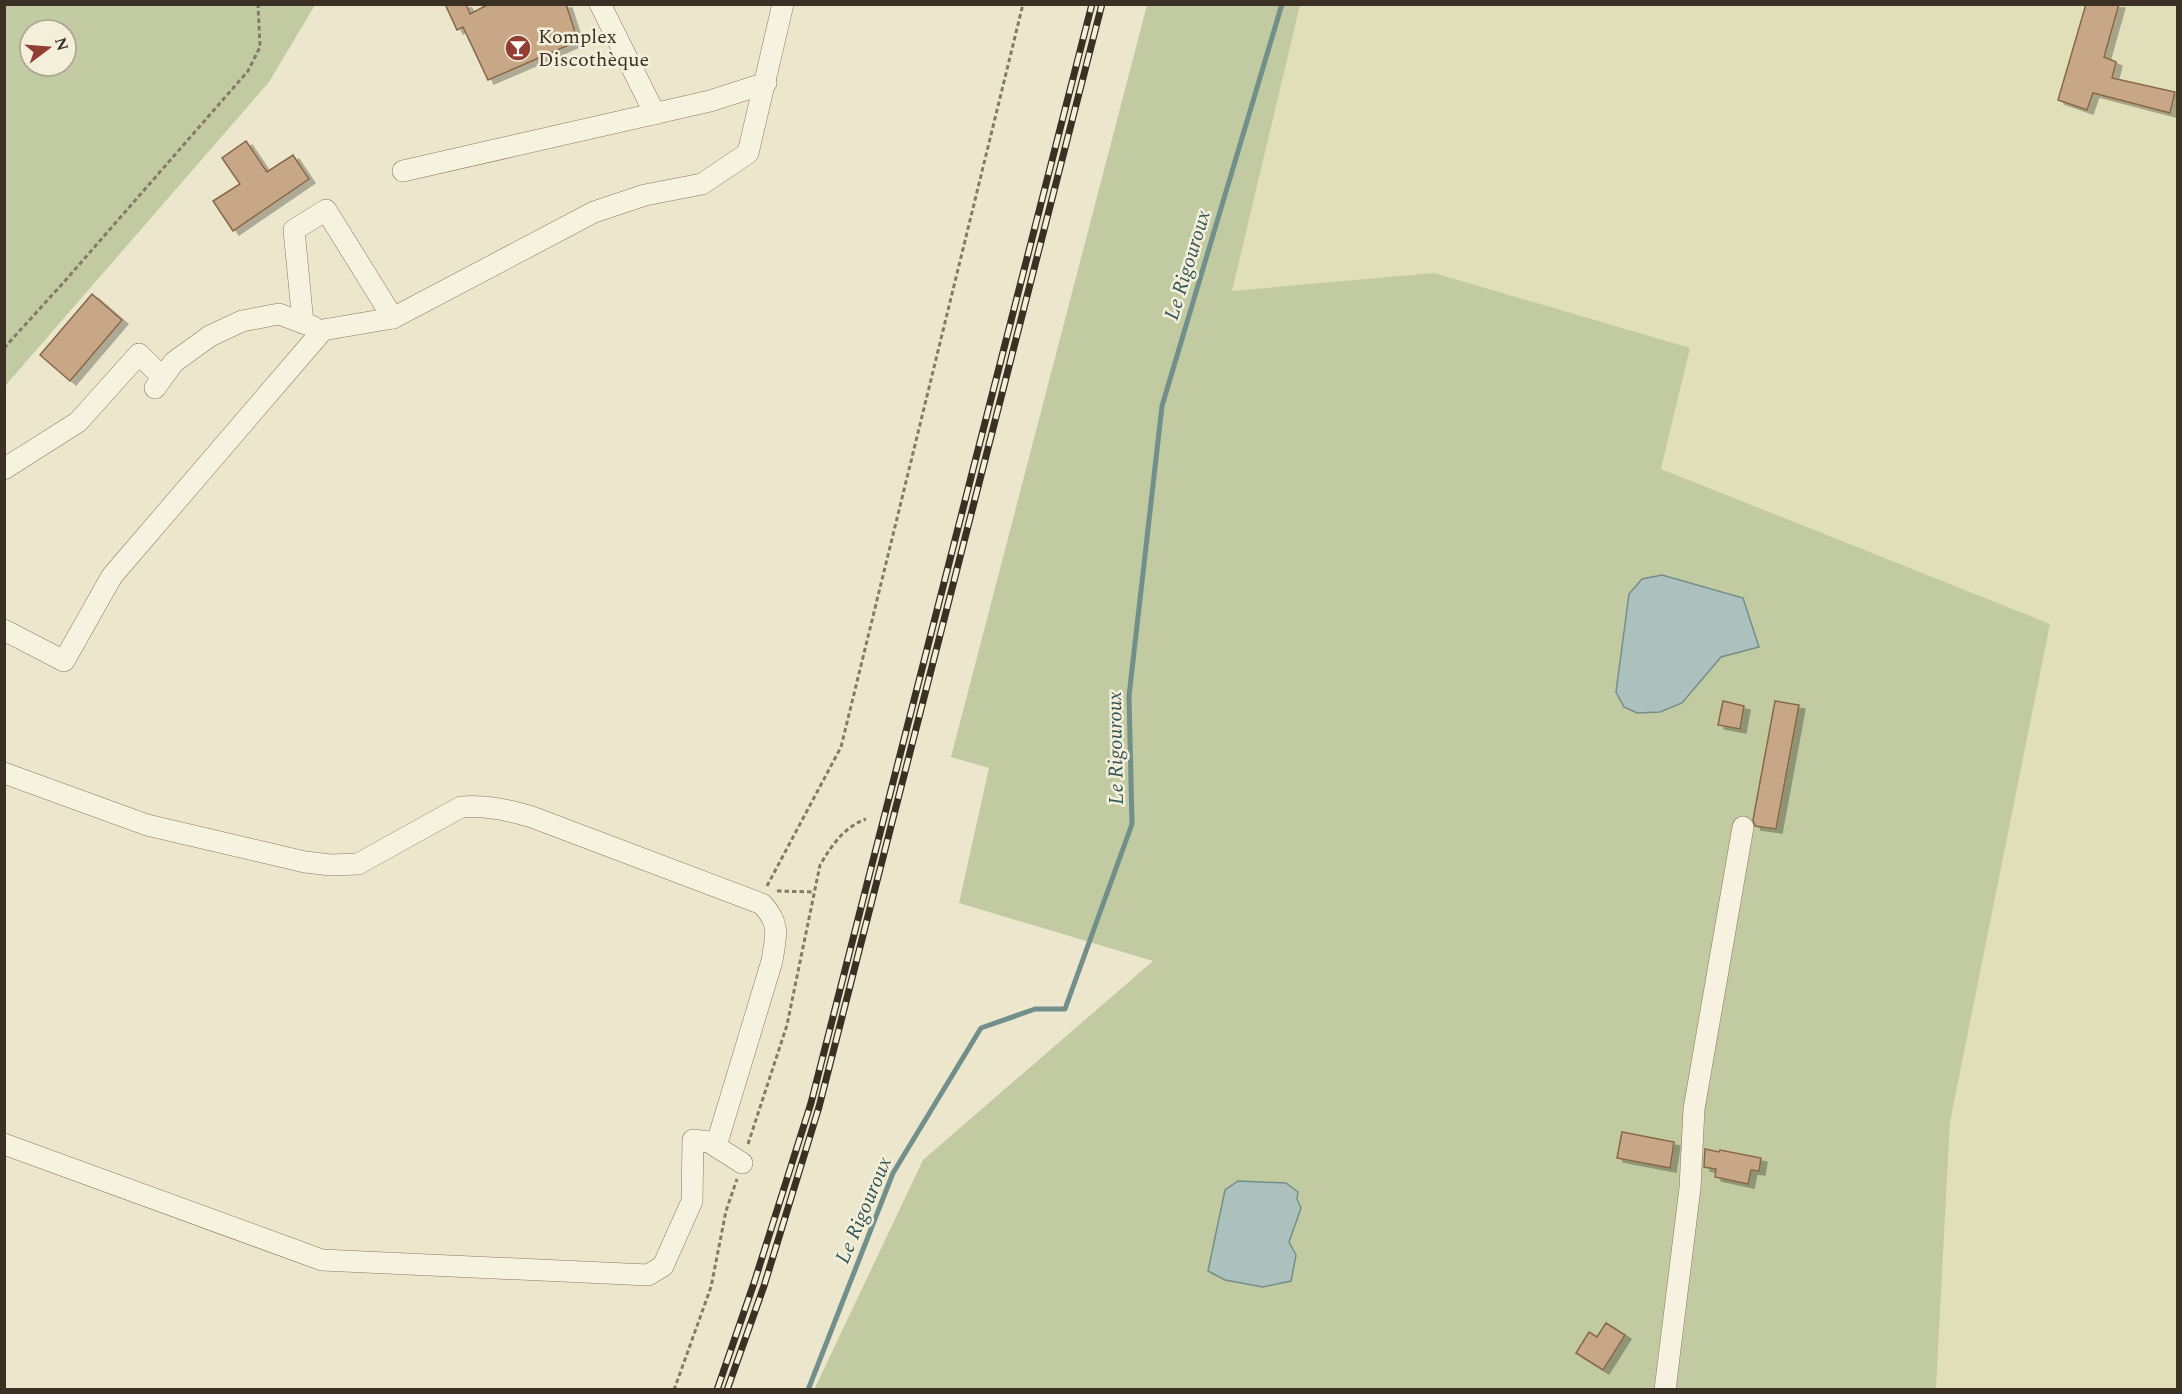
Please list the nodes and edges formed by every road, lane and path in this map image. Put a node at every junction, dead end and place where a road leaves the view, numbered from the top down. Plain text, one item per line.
1 (258, 4) edge
2 (600, 4) edge
3 (783, 4) edge
4 (1023, 4) edge
5 (766, 83) junction
6 (655, 114) junction
7 (404, 171) dead end
8 (393, 318) junction
9 (303, 323) junction
10 (323, 330) junction
11 (4, 348) edge
12 (4, 469) edge
13 (4, 630) edge
14 (4, 773) edge
15 (866, 819) dead end
16 (1743, 827) dead end
17 (765, 891) dead end
18 (4, 1144) edge
19 (716, 1146) junction
20 (742, 1163) junction
21 (674, 1389) edge
22 (1665, 1389) edge

1 - 11 path
2 - 6 street
3 - 5 street
4 - 17 path
5 - 6 street
5 - 8 street
6 - 7 street
8 - 9 street
8 - 10 street
9 - 10 street
9 - 12 street
10 - 13 street
14 - 19 street
15 - 20 path
16 - 22 street
18 - 19 street
19 - 20 street
20 - 21 path

